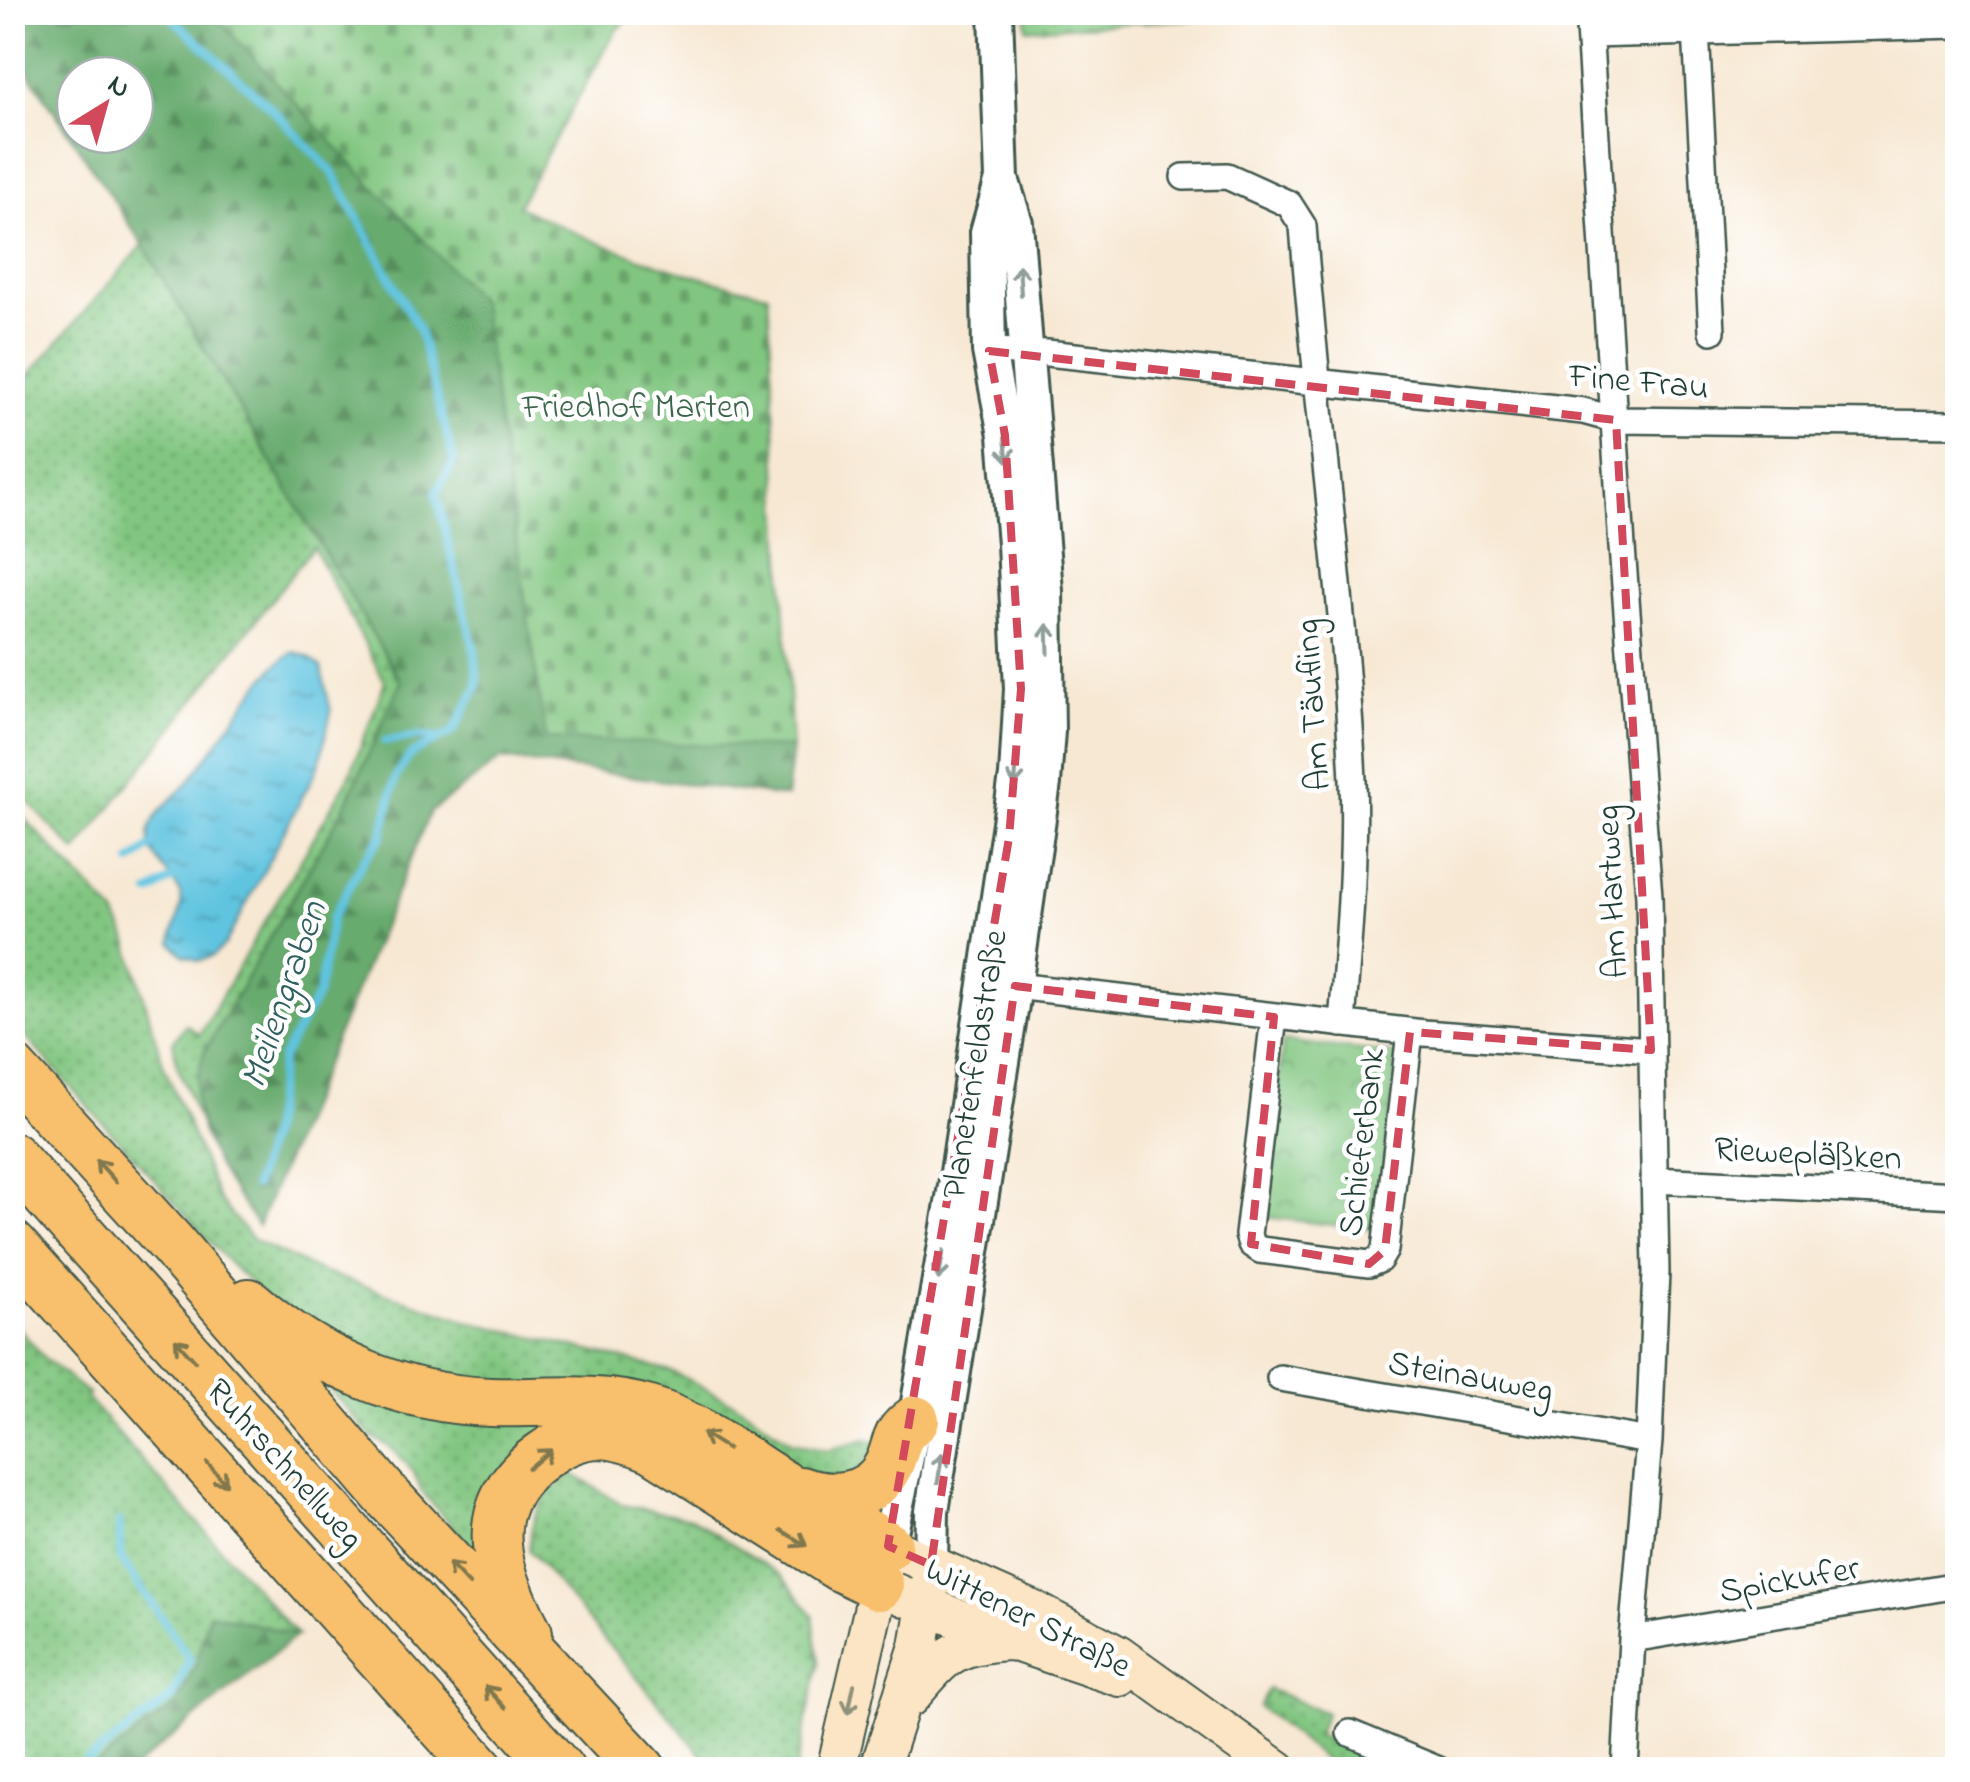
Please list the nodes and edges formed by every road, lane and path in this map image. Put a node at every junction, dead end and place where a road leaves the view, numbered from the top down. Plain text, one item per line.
1 (996, 12) edge
2 (1589, 24) edge
3 (1958, 24) edge
4 (1696, 30) junction
5 (1184, 177) dead end
6 (1002, 179) junction
7 (1712, 331) dead end
8 (989, 351) junction
9 (1025, 352) junction
10 (1315, 383) junction
11 (1616, 420) junction
12 (1958, 424) edge
13 (1015, 986) junction
14 (1274, 1017) junction
15 (1342, 1024) junction
16 (1410, 1032) junction
17 (1652, 1050) junction
18 (12, 1068) edge
19 (12, 1157) edge
20 (1654, 1180) junction
21 (1958, 1195) edge
22 (172, 1244) junction
23 (12, 1245) edge
24 (1280, 1378) dead end
25 (915, 1420) junction
26 (1649, 1441) junction
27 (783, 1485) junction
28 (931, 1564) junction
29 (884, 1566) junction
30 (1958, 1585) edge
31 (928, 1605) junction
32 (1632, 1640) junction
33 (1012, 1641) junction
34 (549, 1670) junction
35 (1166, 1692) junction
36 (898, 1710) junction
37 (1350, 1732) dead end
38 (481, 1770) edge
39 (560, 1770) edge
40 (642, 1770) edge
41 (836, 1770) edge
42 (879, 1770) edge
43 (1278, 1770) edge
44 (1439, 1770) edge
45 (1625, 1770) edge

1 - 6 street, Planetenfeldstraße
2 - 4 street
2 - 11 street, Am Hartweg
3 - 4 street
4 - 7 street
5 - 10 street
6 - 8 street, Planetenfeldstraße
9 -> 6 street, Planetenfeldstraße
8 - 9 street
8 -> 25 street, Planetenfeldstraße
9 - 10 street, Fine Frau
13 -> 9 street, Planetenfeldstraße
10 - 11 street, Fine Frau
10 - 15 street, Am Täufling
11 - 12 street, Fine Frau
11 - 17 street, Am Hartweg
13 - 14 street, Schieferbank
28 -> 13 street, Planetenfeldstraße
14 - 15 street, Schieferbank
14 - 16 street, Schieferbank
15 - 16 street, Schieferbank
16 - 17 street, Schieferbank
17 - 20 street, Am Hartweg
22 -> 18 highway
39 -> 19 highway, Ruhrschnellweg
20 - 21 street, Riewepläßken
20 - 26 street, Am Hartweg
27 -> 22 highway
34 -> 22 highway
23 -> 38 highway, Ruhrschnellweg
24 - 26 street, Steinauweg
25 - 27 highway
25 - 29 street, Planetenfeldstraße
26 - 32 street, Am Hartweg
27 - 29 highway
28 - 29 main road, Wittener Straße
28 - 31 main road, Planetenfeldstraße
28 - 35 main road, Wittener Straße
29 - 31 main road, Wittener Straße
34 -> 29 highway
29 -> 41 main road, Planetenfeldstraße
30 - 32 street, Spickufer
31 - 33 main road, Wittener Straße
31 - 36 main road, Planetenfeldstraße
32 - 45 street, Am Hartweg
33 - 35 main road, Wittener Straße
33 - 36 main road
34 - 40 highway
35 - 43 main road, Wittener Straße
36 - 42 main road, Planetenfeldstraße
37 - 44 street

